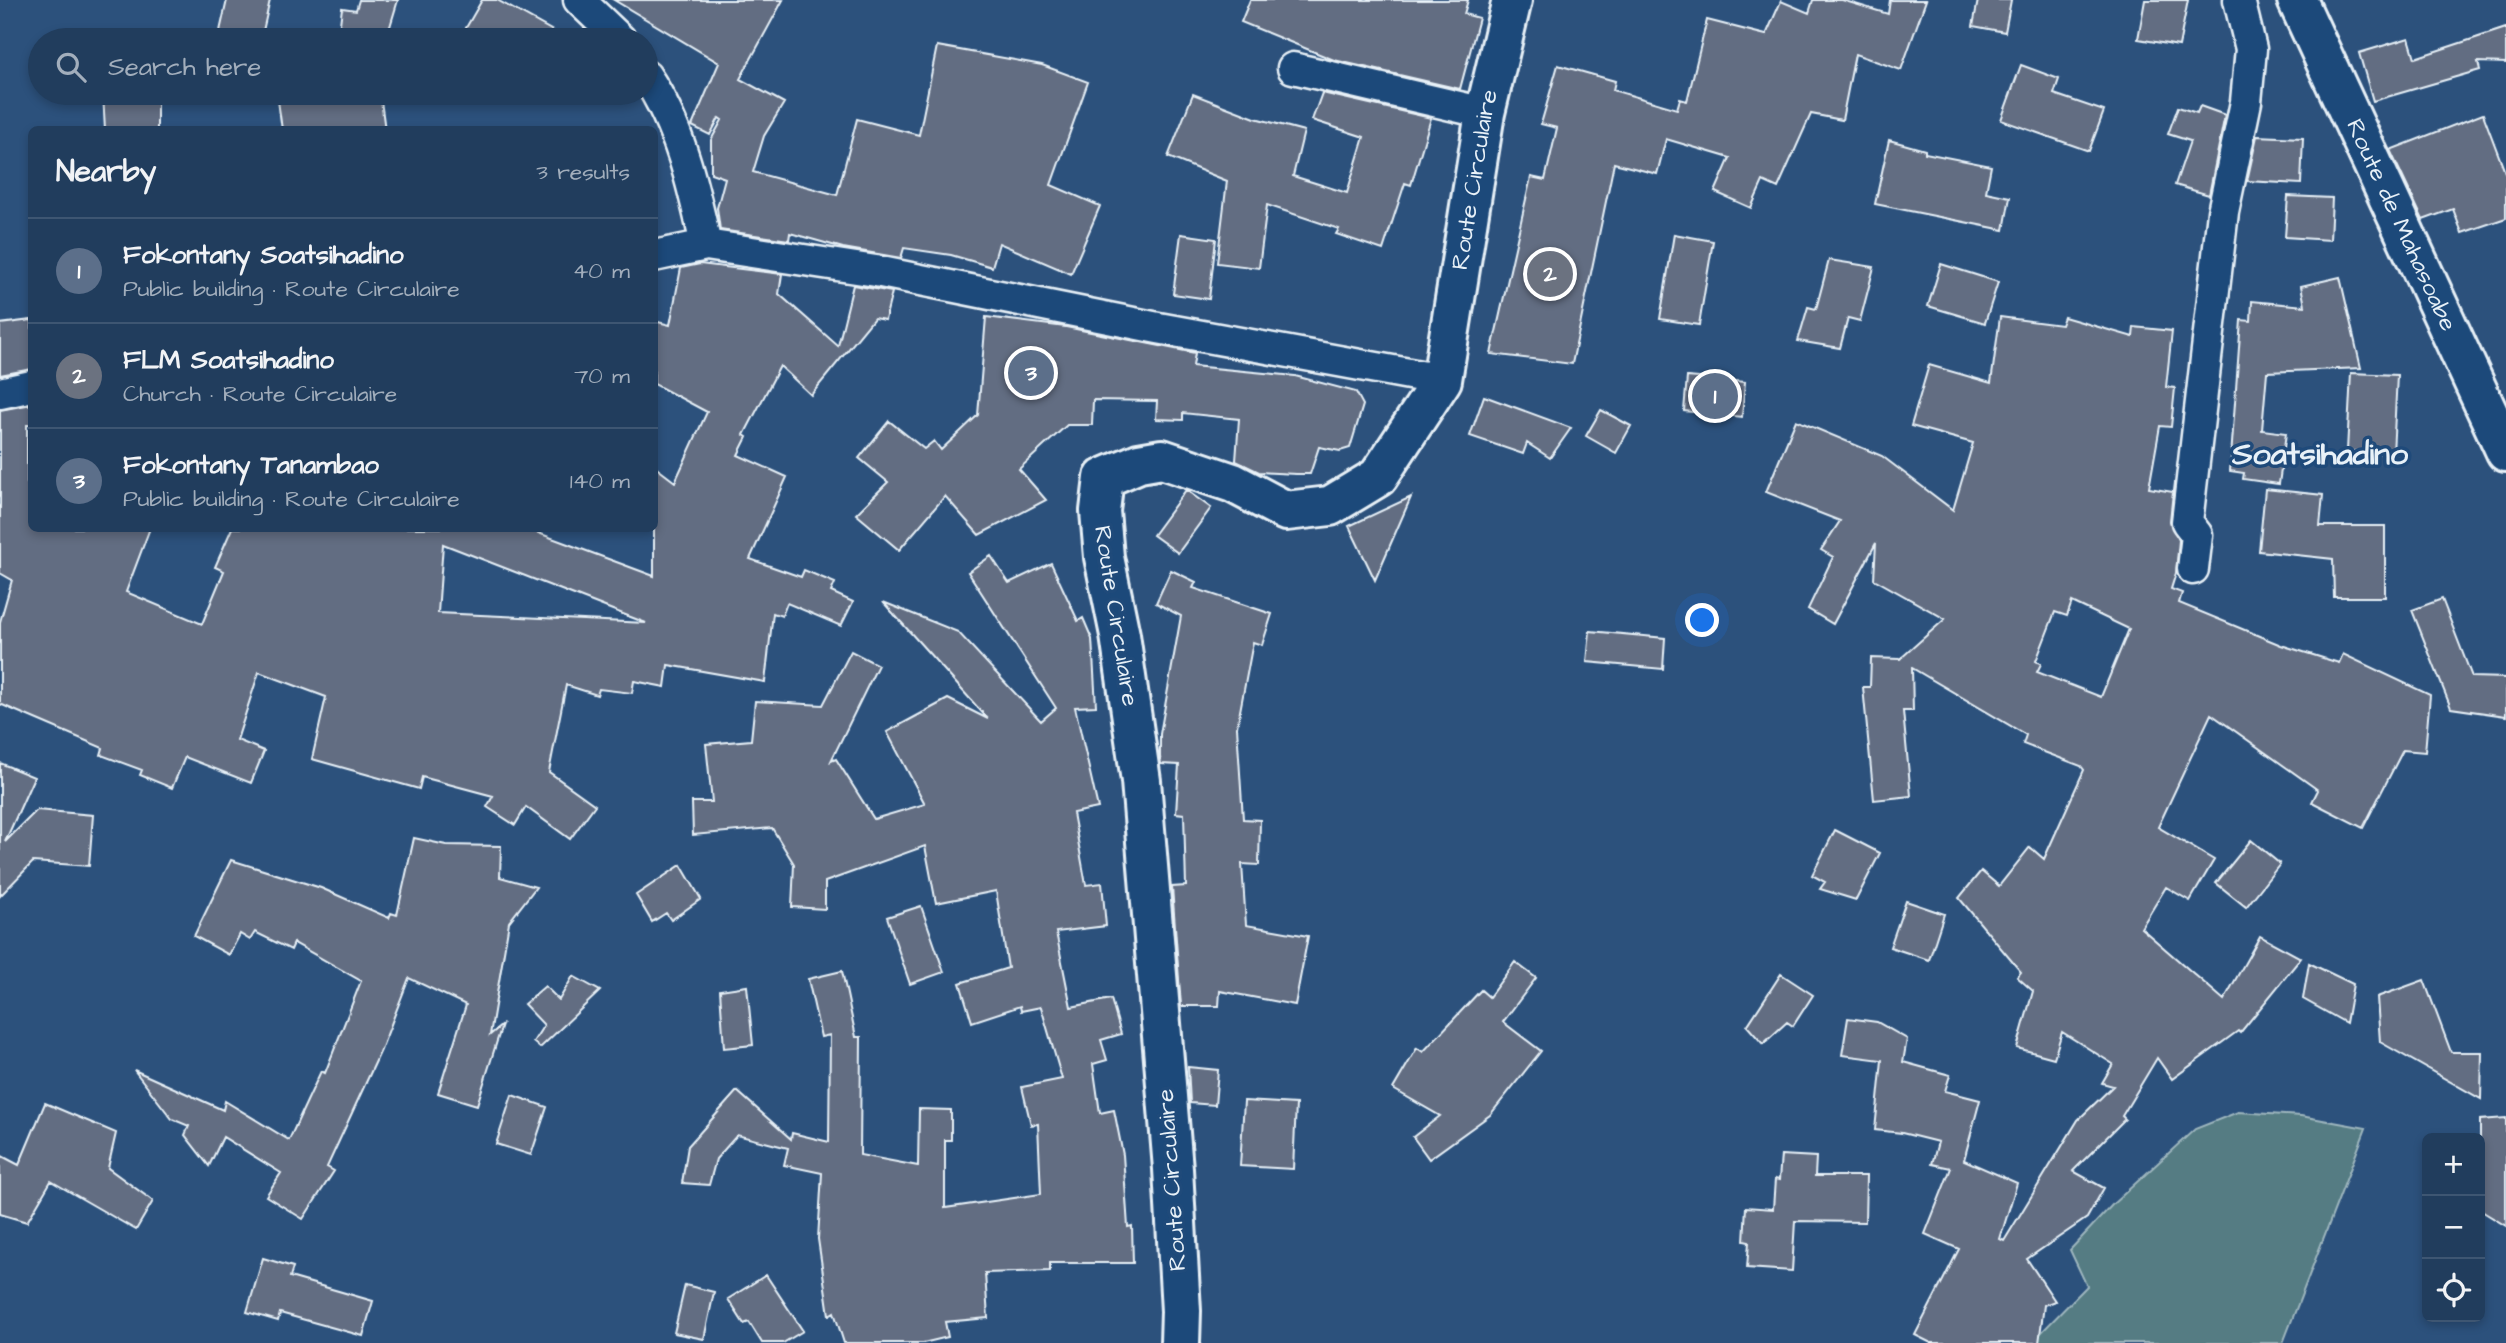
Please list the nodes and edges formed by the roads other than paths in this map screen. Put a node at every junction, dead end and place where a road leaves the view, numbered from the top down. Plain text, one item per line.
1 (579, 0) edge
2 (1512, 0) edge
3 (2239, 0) edge
4 (2297, 0) edge
5 (608, 28) edge
6 (1293, 68) dead end
7 (658, 94) edge
8 (1485, 113) junction
9 (706, 245) junction
10 (658, 255) edge
11 (1442, 380) junction
12 (28, 387) edge
13 (0, 393) edge
14 (2506, 452) edge
15 (2193, 569) dead end
16 (1180, 1343) edge

1 - 5 street
2 - 8 street, Route Circulaire
3 - 15 street
4 - 14 street, Route de Mahasoabe
6 - 8 street
7 - 9 street
8 - 11 street, Route Circulaire
9 - 10 street
9 - 11 street
11 - 16 street, Route Circulaire
12 - 13 street

